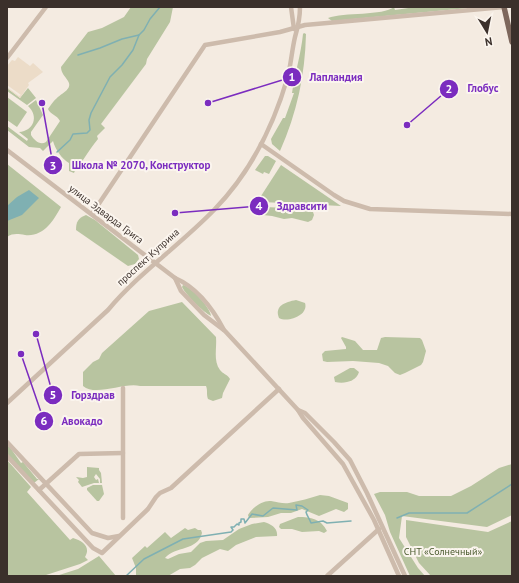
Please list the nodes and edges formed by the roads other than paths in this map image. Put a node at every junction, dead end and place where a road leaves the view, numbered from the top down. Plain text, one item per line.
1 (46, 7) edge
2 (292, 7) edge
3 (300, 7) edge
4 (504, 7) edge
5 (296, 28) junction
6 (512, 42) edge
7 (7, 58) edge
8 (261, 144) junction
9 (7, 150) edge
10 (92, 214) junction
11 (512, 214) edge
12 (156, 262) junction
13 (175, 278) junction
14 (225, 331) junction
15 (123, 388) dead end
16 (279, 389) junction
17 (8, 399) edge
18 (298, 410) junction
19 (7, 442) edge
20 (123, 453) junction
21 (7, 456) edge
22 (46, 484) junction
23 (39, 490) junction
24 (123, 518) dead end
25 (383, 526) junction
26 (378, 530) junction
27 (119, 536) junction
28 (327, 576) edge
29 (400, 576) edge
30 (405, 576) edge

1 - 7 street
2 - 5 street, проспект Куприна
3 - 5 street, проспект Куприна
4 - 5 street
4 - 6 main road
5 - 8 street, проспект Куприна
5 - 10 street
8 - 11 street
8 - 12 street, проспект Куприна
9 - 10 street, улица Эдварда Грига
10 - 12 street, улица Эдварда Грига
12 - 13 street, улица Эдварда Грига
12 - 17 street, проспект Куприна
13 - 14 street, улица Эдварда Грига
13 - 14 street, улица Эдварда Грига
14 - 16 street, улица Эдварда Грига
15 - 20 street
16 - 18 street, улица Эдварда Грига
16 - 27 street
18 - 25 street, улица Эдварда Грига
18 - 26 street, улица Эдварда Грига
19 - 22 street
20 - 22 street
20 - 24 street
21 - 23 street
22 - 23 street
22 - 27 street
23 - 27 street
25 - 26 street
25 - 30 street, улица Эдварда Грига
26 - 28 street
26 - 29 street, улица Эдварда Грига

